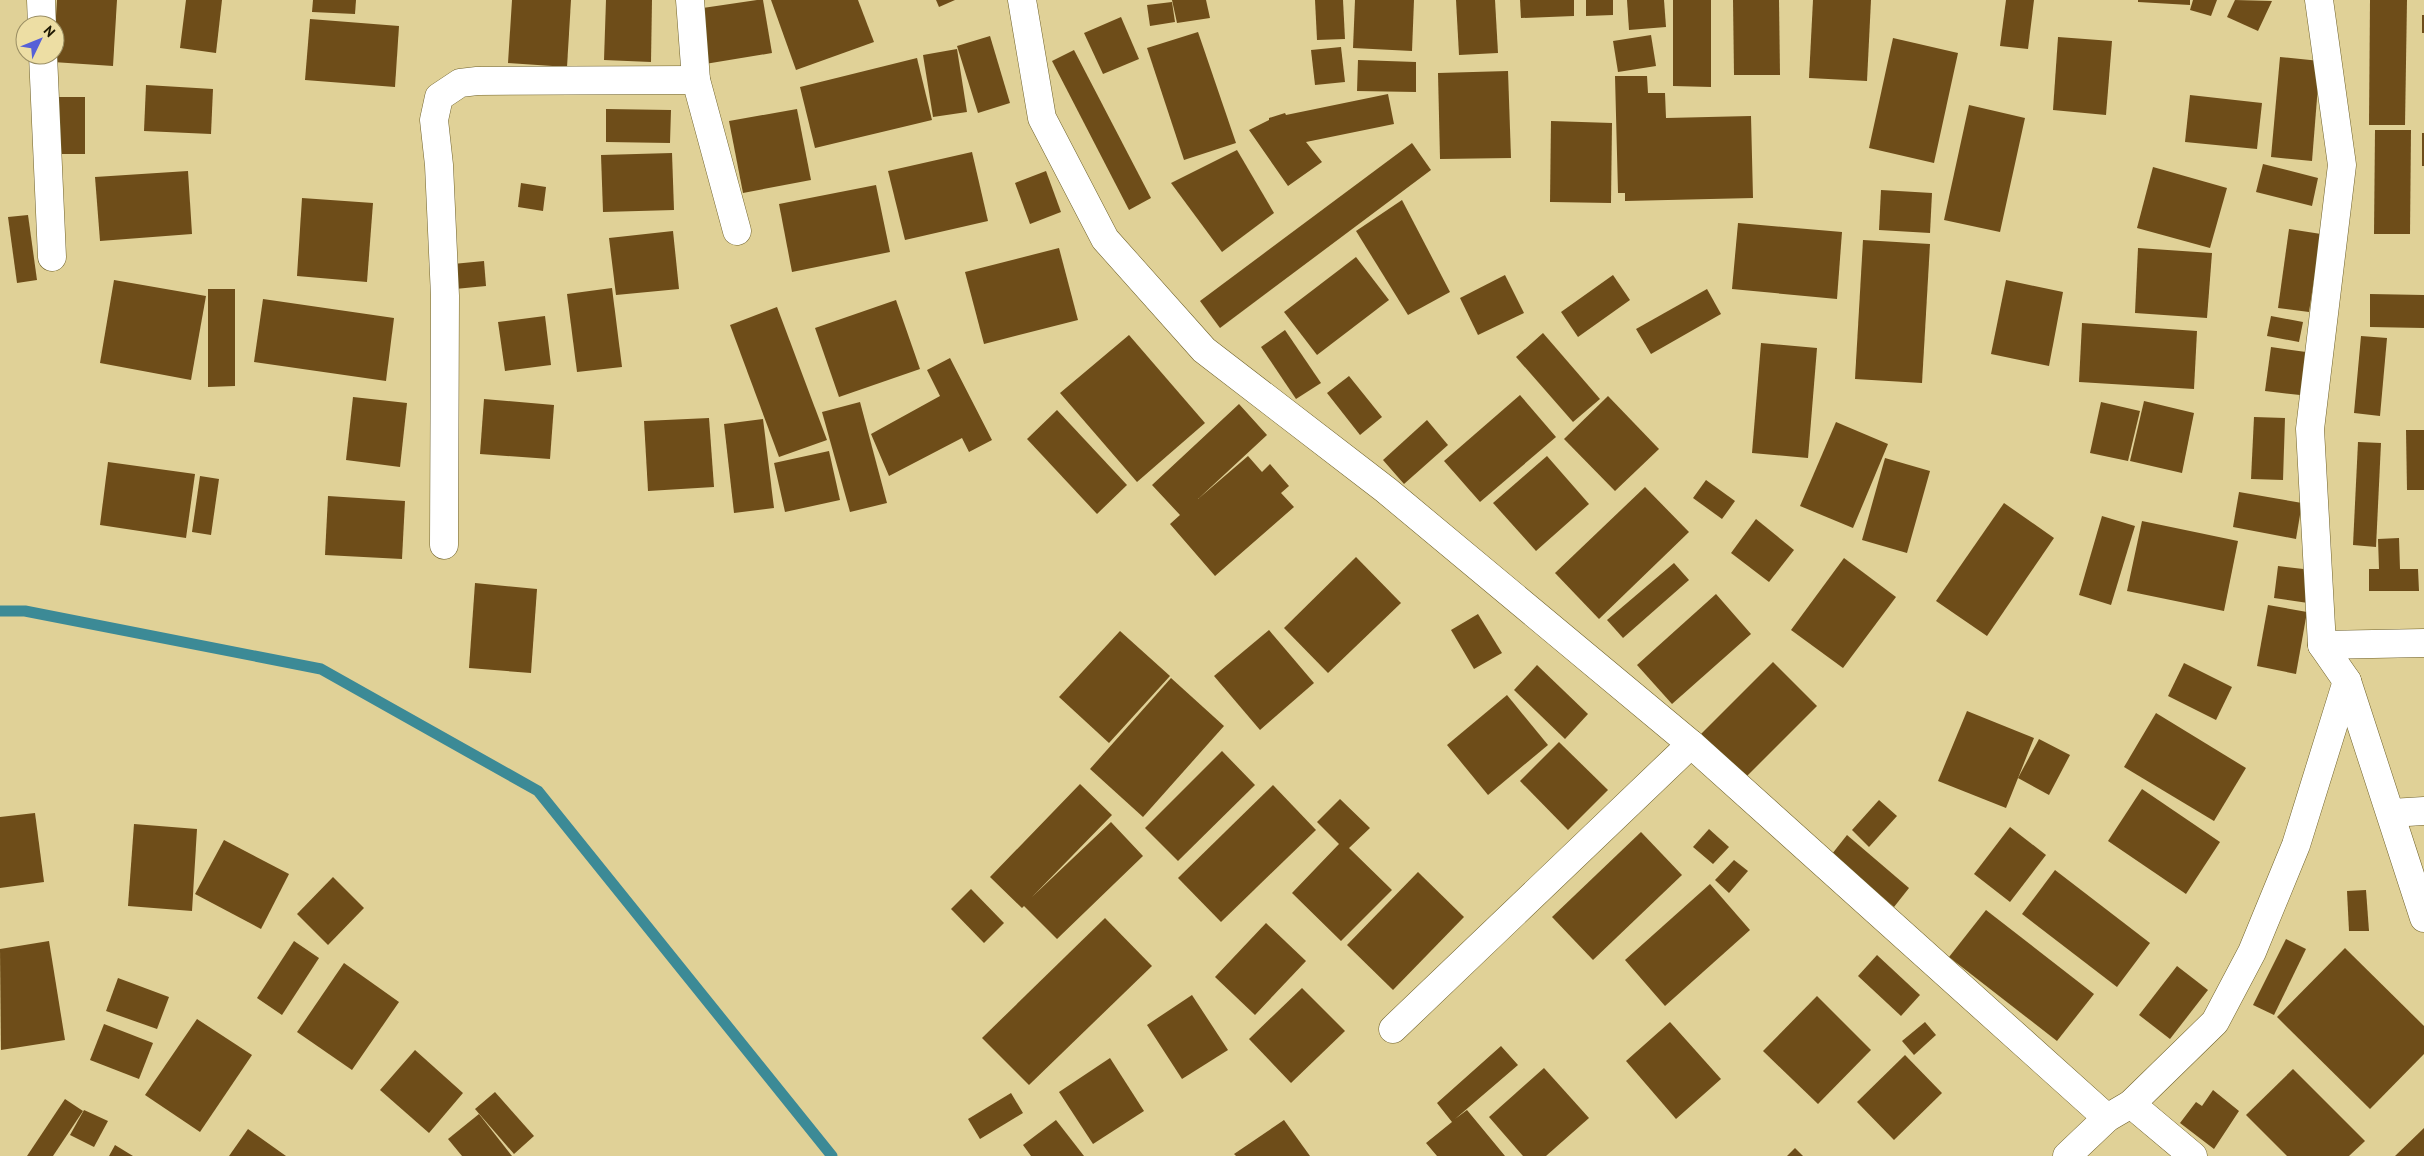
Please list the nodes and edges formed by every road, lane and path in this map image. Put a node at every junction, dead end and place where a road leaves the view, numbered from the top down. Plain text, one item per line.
1 (41, 0) edge
2 (690, 0) edge
3 (1022, 0) edge
4 (2319, 0) edge
5 (42, 15) edge
6 (43, 65) edge
7 (696, 80) junction
8 (737, 231) dead end
9 (52, 257) dead end
10 (444, 544) dead end
11 (2424, 643) edge
12 (2322, 645) junction
13 (2348, 682) junction
14 (1691, 744) junction
15 (2424, 811) edge
16 (2391, 813) junction
17 (2424, 918) edge
18 (1392, 1030) dead end
19 (2131, 1104) junction
20 (2107, 1118) junction
21 (2067, 1156) edge
22 (2193, 1156) edge

1 - 5 street
2 - 7 street
3 - 14 street
4 - 12 street
6 - 9 street
7 - 8 street
7 - 10 street
11 - 12 street
12 - 13 street
13 - 16 street
13 - 19 street
14 - 18 street
14 - 20 street
15 - 16 street
16 - 17 street
19 - 20 street
19 - 22 street
20 - 21 street

